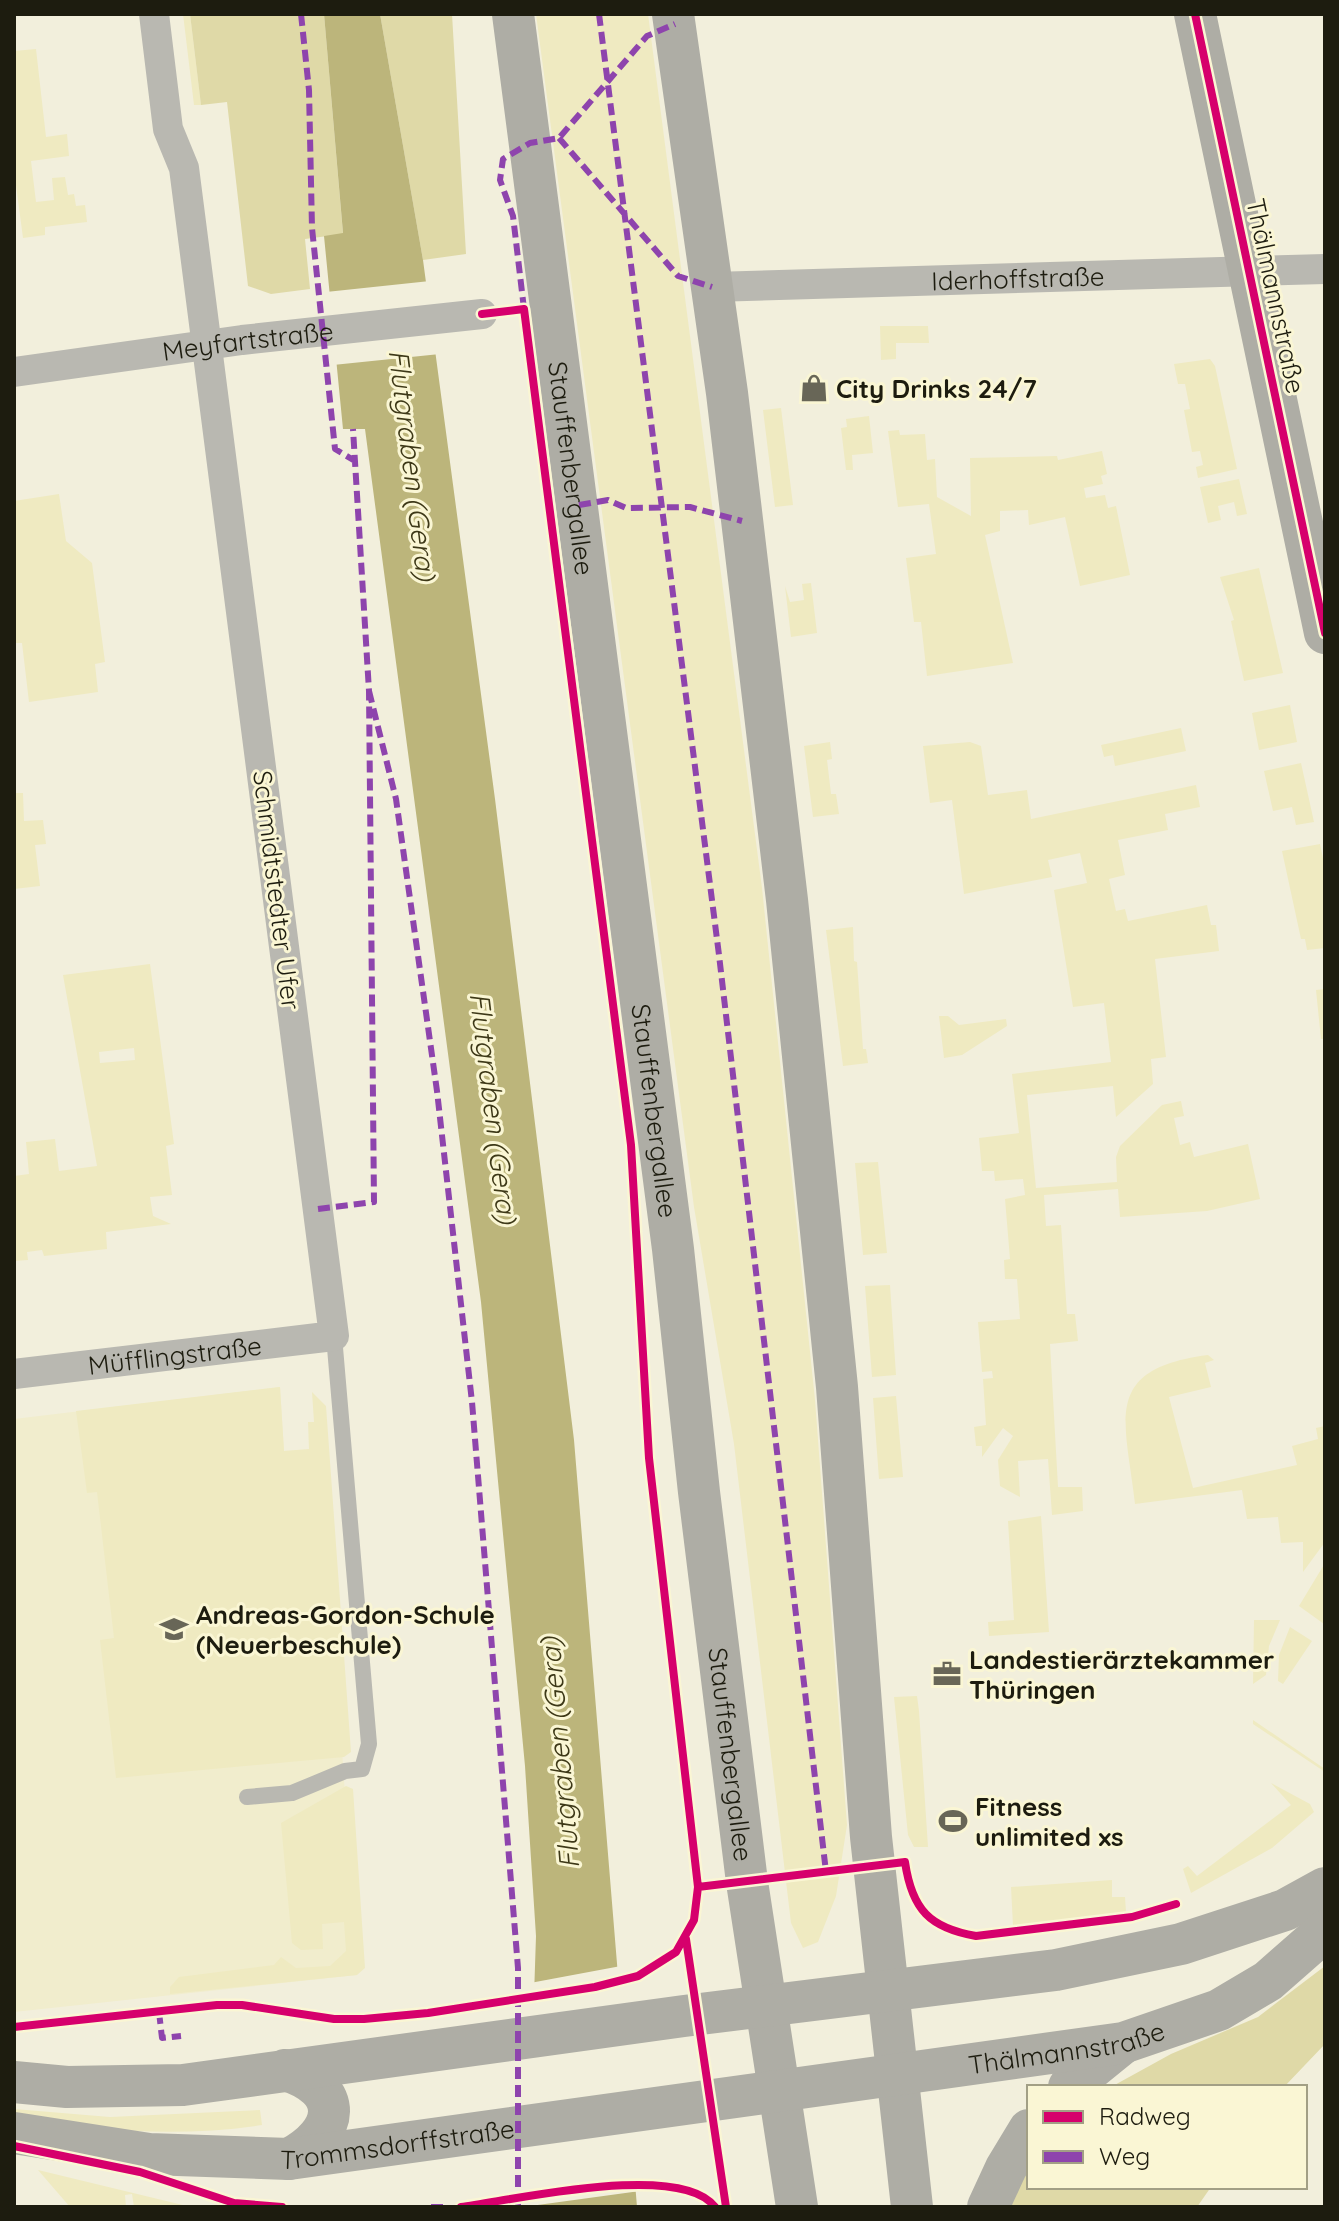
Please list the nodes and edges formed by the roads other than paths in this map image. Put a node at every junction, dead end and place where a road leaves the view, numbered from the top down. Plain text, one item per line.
1 (154, 14) edge
2 (513, 14) edge
3 (673, 14) edge
4 (1195, 14) edge
5 (1325, 269) edge
6 (1250, 271) junction
7 (712, 287) junction
8 (474, 315) dead end
9 (207, 345) junction
10 (14, 372) edge
11 (1325, 633) edge
12 (334, 1336) junction
13 (14, 1374) edge
14 (247, 1797) dead end
15 (1325, 1888) edge
16 (1325, 1931) edge
17 (888, 1992) junction
18 (767, 2006) junction
19 (1123, 2043) junction
20 (285, 2070) junction
21 (897, 2076) junction
22 (14, 2082) edge
23 (1071, 2085) edge
24 (780, 2090) junction
25 (14, 2133) edge
26 (1027, 2133) edge
27 (289, 2159) junction
28 (797, 2207) edge
29 (912, 2207) edge
30 (988, 2207) edge

1 - 9 street, Schmidtstedter Ufer
2 - 18 main road, Stauffenbergallee
3 - 7 main road
4 - 6 main road, Thälmannstraße
5 - 6 street, Iderhoffstraße
6 - 7 street, Iderhoffstraße
6 - 11 main road, Thälmannstraße
7 - 17 main road
8 - 9 street, Meyfartstraße
9 - 10 street, Meyfartstraße
9 - 12 street, Schmidtstedter Ufer
12 - 13 street, Müfflingstraße
12 - 14 lane, Schmidtstedter Ufer
15 - 17 main road
16 - 19 main road, Thälmannstraße
17 - 18 main road
17 - 21 main road
18 - 20 main road
18 - 24 main road, Stauffenbergallee
19 - 21 main road, Thälmannstraße
19 - 23 main road
20 - 22 main road
20 - 27 main road
21 - 24 main road, Thälmannstraße
21 - 29 main road
24 - 27 main road, Trommsdorffstraße
24 - 28 main road, Stauffenbergallee
25 - 27 main road, Trommsdorffstraße
26 - 30 main road

